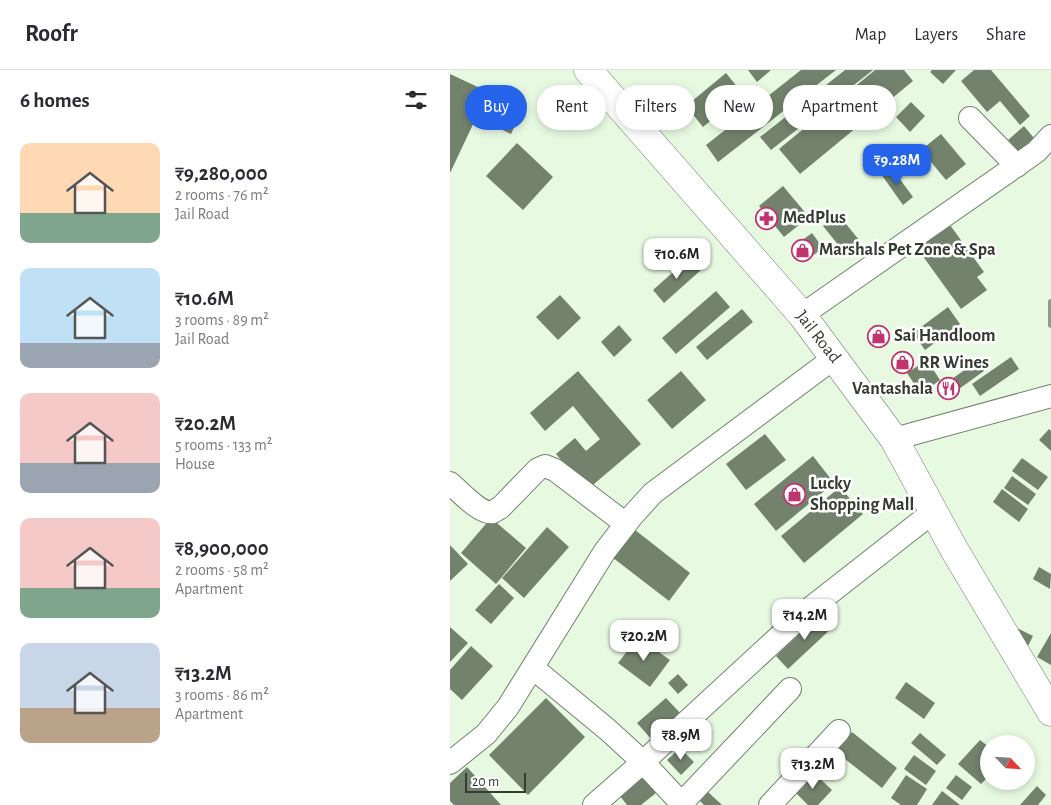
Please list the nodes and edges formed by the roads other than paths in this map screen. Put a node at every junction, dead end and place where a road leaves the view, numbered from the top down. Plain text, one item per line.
1 (588, 70) edge
2 (970, 118) dead end
3 (1051, 136) edge
4 (1017, 166) junction
5 (802, 315) junction
6 (834, 358) junction
7 (1051, 396) edge
8 (894, 439) junction
9 (450, 483) edge
10 (933, 512) junction
11 (626, 524) junction
12 (532, 668) junction
13 (790, 689) dead end
14 (1051, 712) edge
15 (839, 731) dead end
16 (643, 762) junction
17 (450, 764) edge
18 (681, 804) edge
19 (594, 805) edge
20 (770, 805) edge

1 - 5 street, Jail Road
2 - 4 street
3 - 4 street
4 - 5 street
5 - 6 street, Jail Road
6 - 8 street, Jail Road
6 - 11 street
7 - 8 street
8 - 10 street, Jail Road
9 - 11 street
10 - 14 street, Jail Road
10 - 16 street
11 - 12 street
12 - 16 street
12 - 17 street
13 - 18 street
15 - 20 street
16 - 18 street
16 - 19 street

